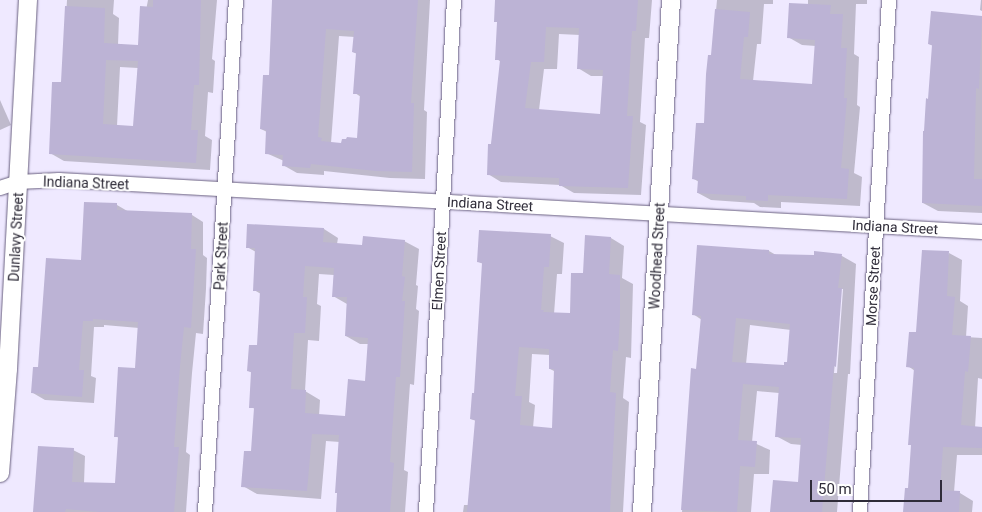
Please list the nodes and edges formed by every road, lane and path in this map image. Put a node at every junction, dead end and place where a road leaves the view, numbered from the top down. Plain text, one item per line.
1 (28, 0) edge
2 (236, 0) edge
3 (454, 0) edge
4 (671, 0) edge
5 (889, 0) edge
6 (18, 182) junction
7 (0, 188) edge
8 (225, 189) junction
9 (443, 202) junction
10 (659, 214) junction
11 (876, 226) junction
12 (982, 232) edge
13 (0, 473) edge
14 (206, 512) edge
15 (426, 512) edge
16 (642, 512) edge
17 (860, 512) edge

1 - 6 street, Dunlavy Street
2 - 8 street, Park Street
3 - 9 street, Elmen Street
4 - 10 street, Woodhead Street
5 - 11 street, Morse Street
6 - 7 street, Indiana Street
6 - 8 street, Indiana Street
6 - 13 street, Dunlavy Street
8 - 9 street, Indiana Street
8 - 14 street, Park Street
9 - 10 street, Indiana Street
9 - 15 street, Elmen Street
10 - 11 street, Indiana Street
10 - 16 street, Woodhead Street
11 - 12 street, Indiana Street
11 - 17 street, Morse Street

